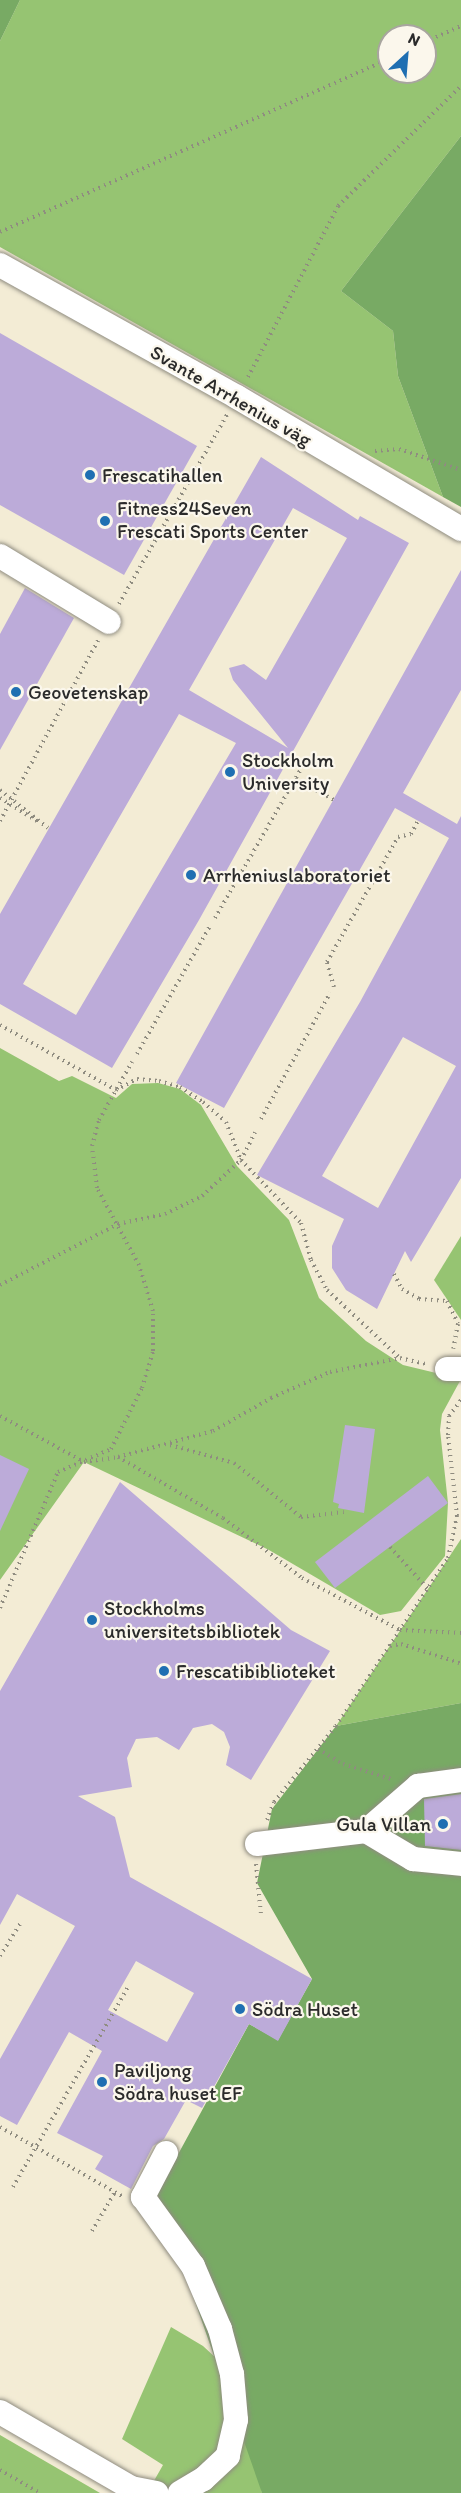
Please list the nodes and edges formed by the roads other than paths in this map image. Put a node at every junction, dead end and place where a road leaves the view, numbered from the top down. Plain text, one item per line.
1 (0, 265) edge
2 (461, 529) edge
3 (0, 556) edge
4 (109, 622) dead end
5 (461, 1780) edge
6 (366, 1831) junction
7 (257, 1844) road end
8 (461, 1864) edge
9 (166, 2153) dead end
10 (0, 2412) edge
11 (157, 2493) edge
12 (180, 2493) edge

1 - 2 street, Svante Arrhenius väg
3 - 4 street
5 - 6 street
6 - 7 street
6 - 8 street
9 - 12 street
10 - 11 street

